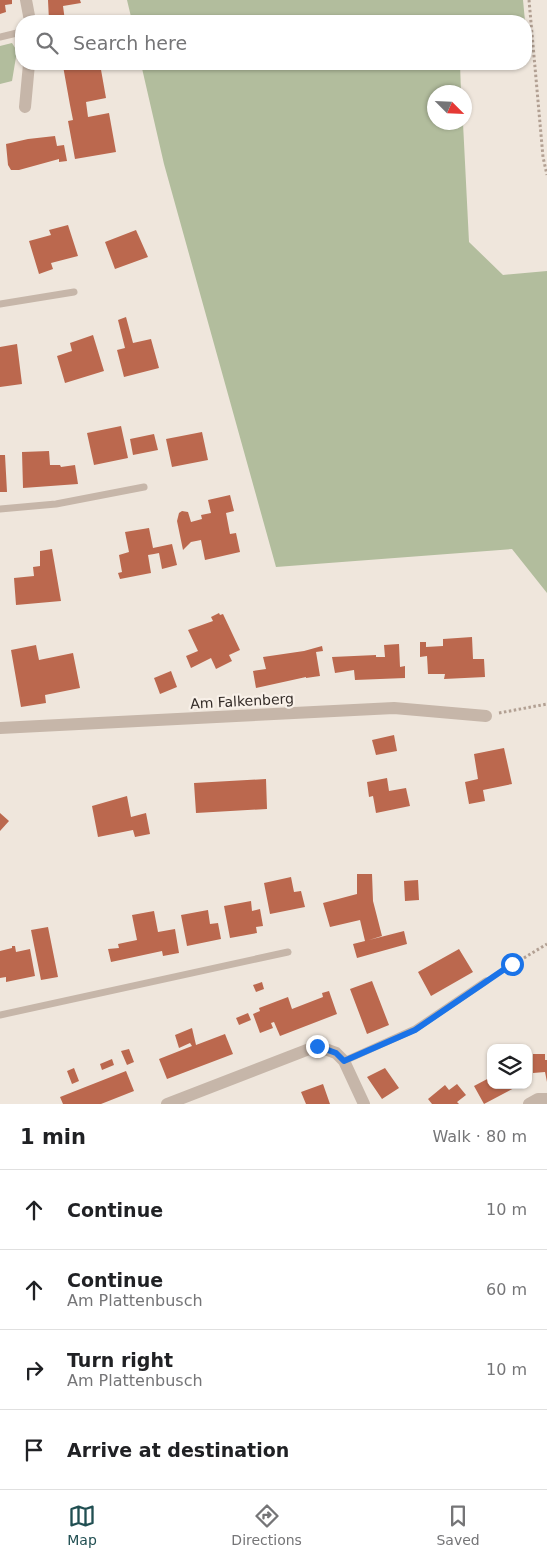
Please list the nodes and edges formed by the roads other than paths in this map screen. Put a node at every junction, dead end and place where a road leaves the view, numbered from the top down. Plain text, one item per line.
1 (26, 0) edge
2 (29, 15) edge
3 (15, 34) edge
4 (0, 38) edge
5 (28, 70) edge
6 (25, 107) dead end
7 (74, 292) dead end
8 (0, 304) edge
9 (144, 487) dead end
10 (0, 509) edge
11 (486, 716) road end
12 (0, 728) edge
13 (288, 952) dead end
14 (486, 982) road end
15 (0, 1015) edge
16 (344, 1061) junction
17 (547, 1099) edge
18 (167, 1104) edge
19 (364, 1104) edge
20 (528, 1104) edge

1 - 2 street
3 - 4 lane
5 - 6 street
7 - 8 lane
9 - 10 lane
11 - 12 street, Am Falkenberg
13 - 15 lane
14 - 16 lane
16 - 18 street
16 - 19 street
17 - 20 street

